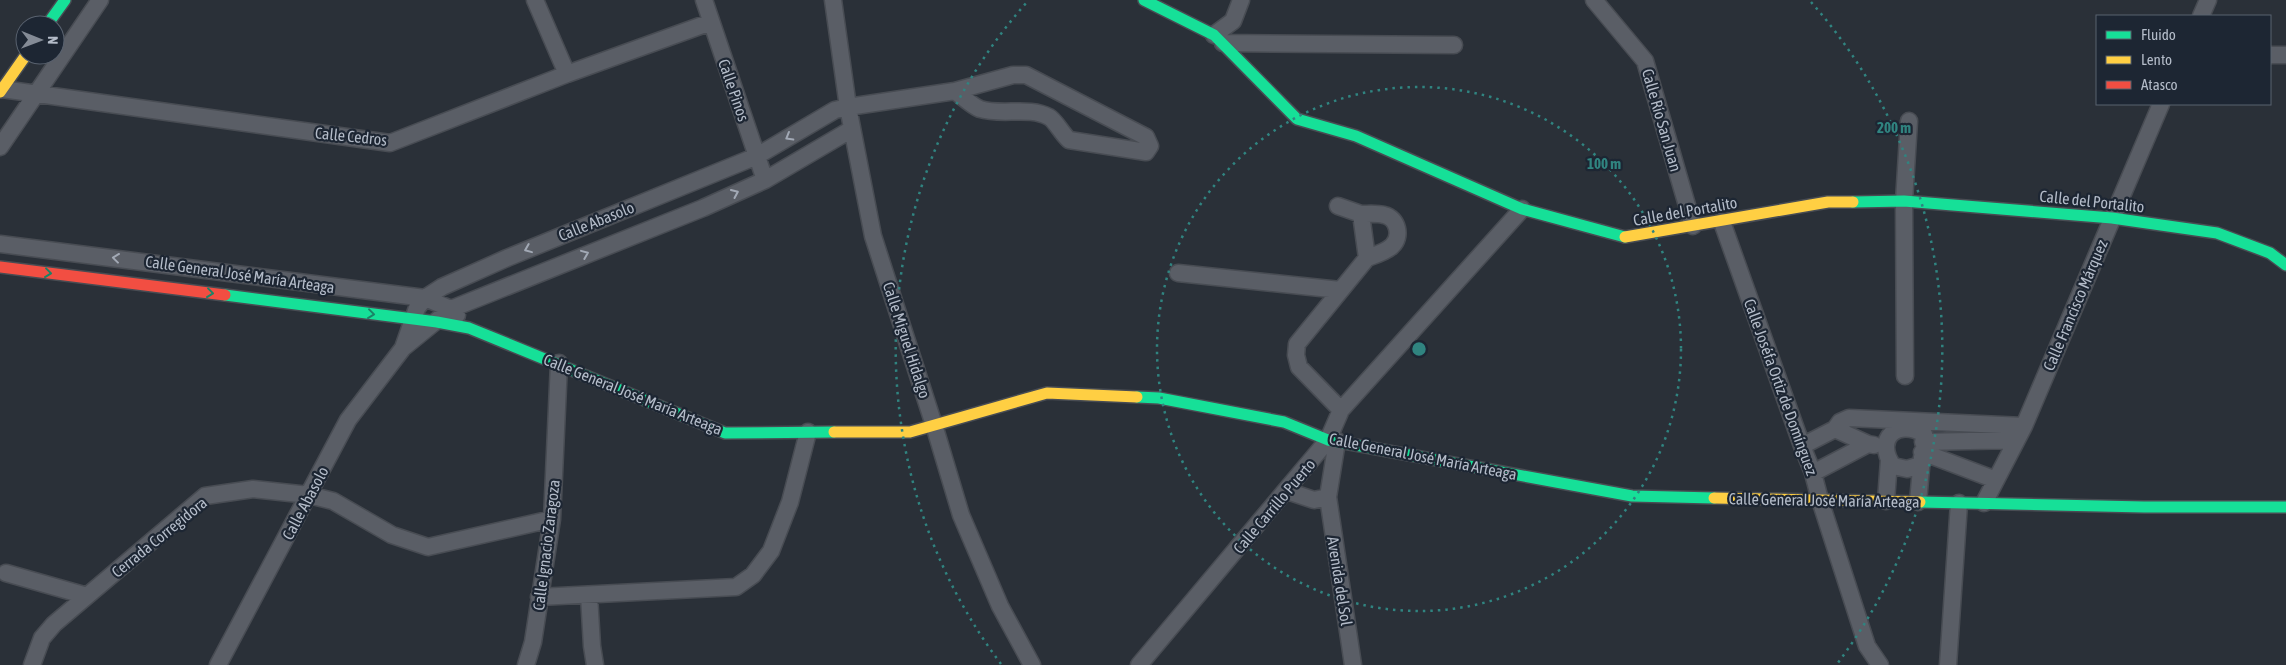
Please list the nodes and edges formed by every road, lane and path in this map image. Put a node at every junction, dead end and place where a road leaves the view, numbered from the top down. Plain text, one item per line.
1 (65, 0) edge
2 (100, 0) edge
3 (535, 0) edge
4 (704, 0) edge
5 (833, 0) edge
6 (1144, 0) edge
7 (1241, 0) edge
8 (1594, 0) edge
9 (2208, 0) edge
10 (55, 15) edge
11 (2200, 15) edge
12 (711, 22) junction
13 (1219, 39) junction
14 (1454, 45) dead end
15 (2271, 55) edge
16 (2286, 55) edge
17 (19, 65) edge
18 (567, 74) junction
19 (1, 91) edge
20 (955, 91) junction
21 (34, 94) junction
22 (2161, 105) edge
23 (848, 107) junction
24 (1909, 121) dead end
25 (816, 122) junction
26 (852, 129) junction
27 (828, 143) junction
28 (0, 147) edge
29 (757, 156) junction
30 (765, 180) junction
31 (693, 181) junction
32 (1904, 202) junction
33 (1338, 206) dead end
34 (703, 208) junction
35 (1522, 209) junction
36 (1361, 214) junction
37 (2112, 218) junction
38 (1722, 222) junction
39 (1693, 226) junction
40 (0, 244) edge
41 (1367, 258) junction
42 (2286, 265) edge
43 (0, 267) edge
44 (471, 273) junction
45 (1178, 273) dead end
46 (1340, 290) junction
47 (425, 298) junction
48 (475, 299) junction
49 (451, 309) junction
50 (412, 319) junction
51 (437, 322) junction
52 (469, 328) junction
53 (403, 348) junction
54 (558, 363) junction
55 (1905, 376) dead end
56 (1341, 410) junction
57 (934, 425) junction
58 (2024, 426) junction
59 (1835, 429) junction
60 (808, 432) junction
61 (2016, 440) junction
62 (1333, 441) junction
63 (1923, 443) junction
64 (1868, 444) junction
65 (1802, 446) junction
66 (1888, 453) junction
67 (1813, 473) junction
68 (1996, 480) junction
69 (1287, 490) junction
70 (309, 495) junction
71 (1328, 497) junction
72 (1820, 500) junction
73 (1886, 501) junction
74 (1918, 502) junction
75 (1959, 503) junction
76 (1984, 503) junction
77 (2286, 507) edge
78 (552, 519) junction
79 (6, 573) dead end
80 (589, 595) junction
81 (87, 596) junction
82 (539, 597) junction
83 (32, 665) edge
84 (218, 665) edge
85 (526, 665) edge
86 (595, 665) edge
87 (1032, 665) edge
88 (1139, 665) edge
89 (1353, 665) edge
90 (1880, 665) edge
91 (1948, 665) edge

1 - 10 street
2 - 21 street
3 - 18 street
4 - 12 street, Calle Pinos
5 - 23 street, Calle Miguel Hidalgo
6 - 13 street, Calle del Portalito
7 - 13 street
8 - 39 street, Calle Río San Juan
9 - 11 street
12 - 18 street, Calle Cedros
12 - 29 street, Calle Pinos
13 - 14 street
13 - 35 street, Calle del Portalito
15 - 16 street
17 - 19 street
18 - 21 street, Calle Cedros
19 - 21 street, Calle Cedros
20 - 20 street, Calle Abasolo
20 - 23 street, Calle Abasolo
21 - 28 street
22 - 37 street, Calle Francisco Márquez
23 - 25 street, Calle Abasolo
23 - 26 street, Calle Miguel Hidalgo
24 - 32 street
25 - 27 street
25 -> 29 street, Calle Abasolo
26 - 27 street, Calle Abasolo
26 - 57 street, Calle Miguel Hidalgo
27 - 30 street, Calle Abasolo
29 - 30 street, Calle Pinos
29 - 31 street, Calle Abasolo
34 -> 30 street, Calle Abasolo
31 - 34 street
31 -> 44 street, Calle Abasolo
32 - 37 street, Calle del Portalito
32 - 38 street, Calle del Portalito
32 - 55 street
33 - 36 street
48 -> 34 street, Calle Abasolo
35 - 39 street, Calle del Portalito
35 - 56 street, Calle Carrillo Puerto
36 - 41 street
36 - 41 street
37 - 42 street, Calle del Portalito
37 - 58 street, Calle Francisco Márquez
38 - 39 street, Calle del Portalito
38 - 65 street, Calle Joséfa Ortiz de Domínguez
47 -> 40 street, Calle General José María Arteaga
41 - 46 street
43 -> 50 street, Calle General José María Arteaga
44 - 47 street, Calle Abasolo
44 - 48 street
45 - 46 street
46 - 56 street
47 - 49 street, Calle General José María Arteaga
47 - 50 street, Calle Abasolo
48 - 49 street, Calle Abasolo
49 - 51 street, Calle Abasolo
49 - 52 street, Calle General José María Arteaga
50 - 51 street, Calle General José María Arteaga
50 - 53 street, Calle Abasolo
51 - 52 street, Calle General José María Arteaga
51 - 53 street, Calle Abasolo
52 - 54 street, Calle General José María Arteaga
53 - 70 street, Calle Abasolo
54 - 60 street, Calle General José María Arteaga
54 - 78 street, Calle Ignacio Zaragoza
56 - 62 street, Calle Carrillo Puerto
57 - 60 street, Calle General José María Arteaga
57 - 62 street, Calle General José María Arteaga
57 - 87 street, Calle Miguel Hidalgo
58 - 61 street, Calle Francisco Márquez
58 - 63 street
59 - 63 street
59 - 64 street
59 - 65 street
60 - 80 street
61 - 63 street
61 - 68 street, Calle Francisco Márquez
62 - 69 street, Calle Carrillo Puerto
62 - 71 street, Avenida del Sol
62 - 72 street, Calle General José María Arteaga
63 - 66 street
63 - 66 street
63 - 68 street
63 - 74 street
64 - 66 street
64 - 67 street
65 - 67 street, Calle Joséfa Ortiz de Domínguez
66 - 73 street
67 - 72 street, Calle Joséfa Ortiz de Domínguez
68 - 76 street, Calle Francisco Márquez
69 - 71 street
69 - 88 street, Calle Carrillo Puerto
70 - 78 street, Cerrada Corregidora
70 - 81 street, Cerrada Corregidora
70 - 84 street, Calle Abasolo
71 - 89 street, Avenida del Sol
72 - 73 street, Calle General José María Arteaga
72 - 90 street, Calle Joséfa Ortiz de Domínguez
73 - 74 street, Calle General José María Arteaga
74 - 75 street, Calle General José María Arteaga
75 - 76 street, Calle General José María Arteaga
75 - 91 street
76 - 77 street, Calle General José María Arteaga
78 - 82 street, Calle Ignacio Zaragoza
79 - 81 street
80 - 82 street
80 - 86 street
81 - 83 street, Cerrada Corregidora
82 - 85 street, Calle Ignacio Zaragoza

